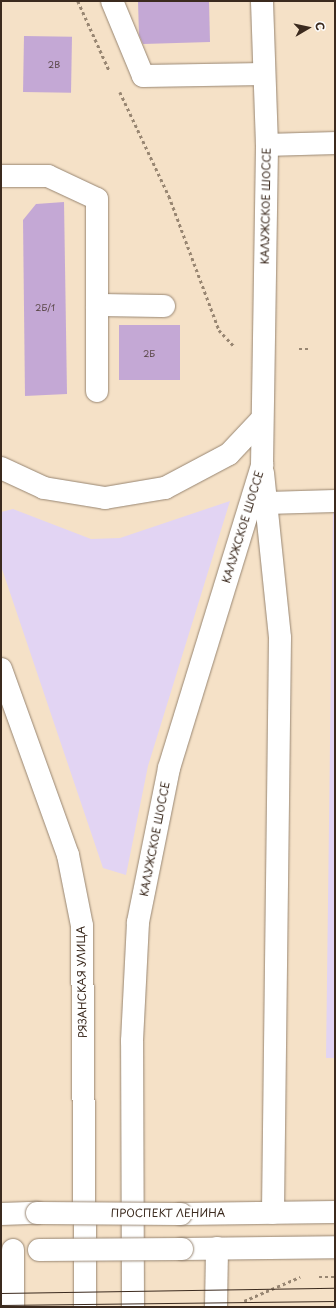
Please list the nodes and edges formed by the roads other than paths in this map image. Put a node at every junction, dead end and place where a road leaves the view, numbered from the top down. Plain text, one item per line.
1 (112, 1) edge
2 (262, 1) edge
3 (264, 74) junction
4 (335, 143) edge
5 (267, 145) junction
6 (1, 176) edge
7 (97, 305) junction
8 (164, 306) dead end
9 (97, 391) dead end
10 (261, 420) junction
11 (262, 465) junction
12 (1, 468) edge
13 (335, 501) edge
14 (267, 503) junction
15 (1, 669) edge
16 (273, 1212) junction
17 (335, 1212) edge
18 (1, 1214) edge
19 (335, 1247) edge
20 (217, 1248) junction
21 (7, 1250) edge
22 (13, 1307) edge
23 (85, 1307) edge
24 (133, 1307) edge
25 (216, 1307) edge

1 - 3 main road
2 - 3 main road, КАЛУЖСКОЕ ШОССЕ
3 - 5 main road, КАЛУЖСКОЕ ШОССЕ
4 - 5 main road
5 - 10 main road, КАЛУЖСКОЕ ШОССЕ
6 - 7 main road
7 - 8 main road
7 - 9 main road
10 - 11 main road, КАЛУЖСКОЕ ШОССЕ
10 - 12 main road
11 - 14 main road
11 - 24 main road, КАЛУЖСКОЕ ШОССЕ
13 - 14 main road
14 - 16 main road
15 - 23 main road, РЯЗАНСКАЯ УЛИЦА
16 - 17 main road, ПРОСПЕКТ ЛЕНИНА
16 - 18 main road, ПРОСПЕКТ ЛЕНИНА, bridge
19 - 20 main road
20 - 21 main road, bridge
20 - 25 main road
21 - 22 main road

